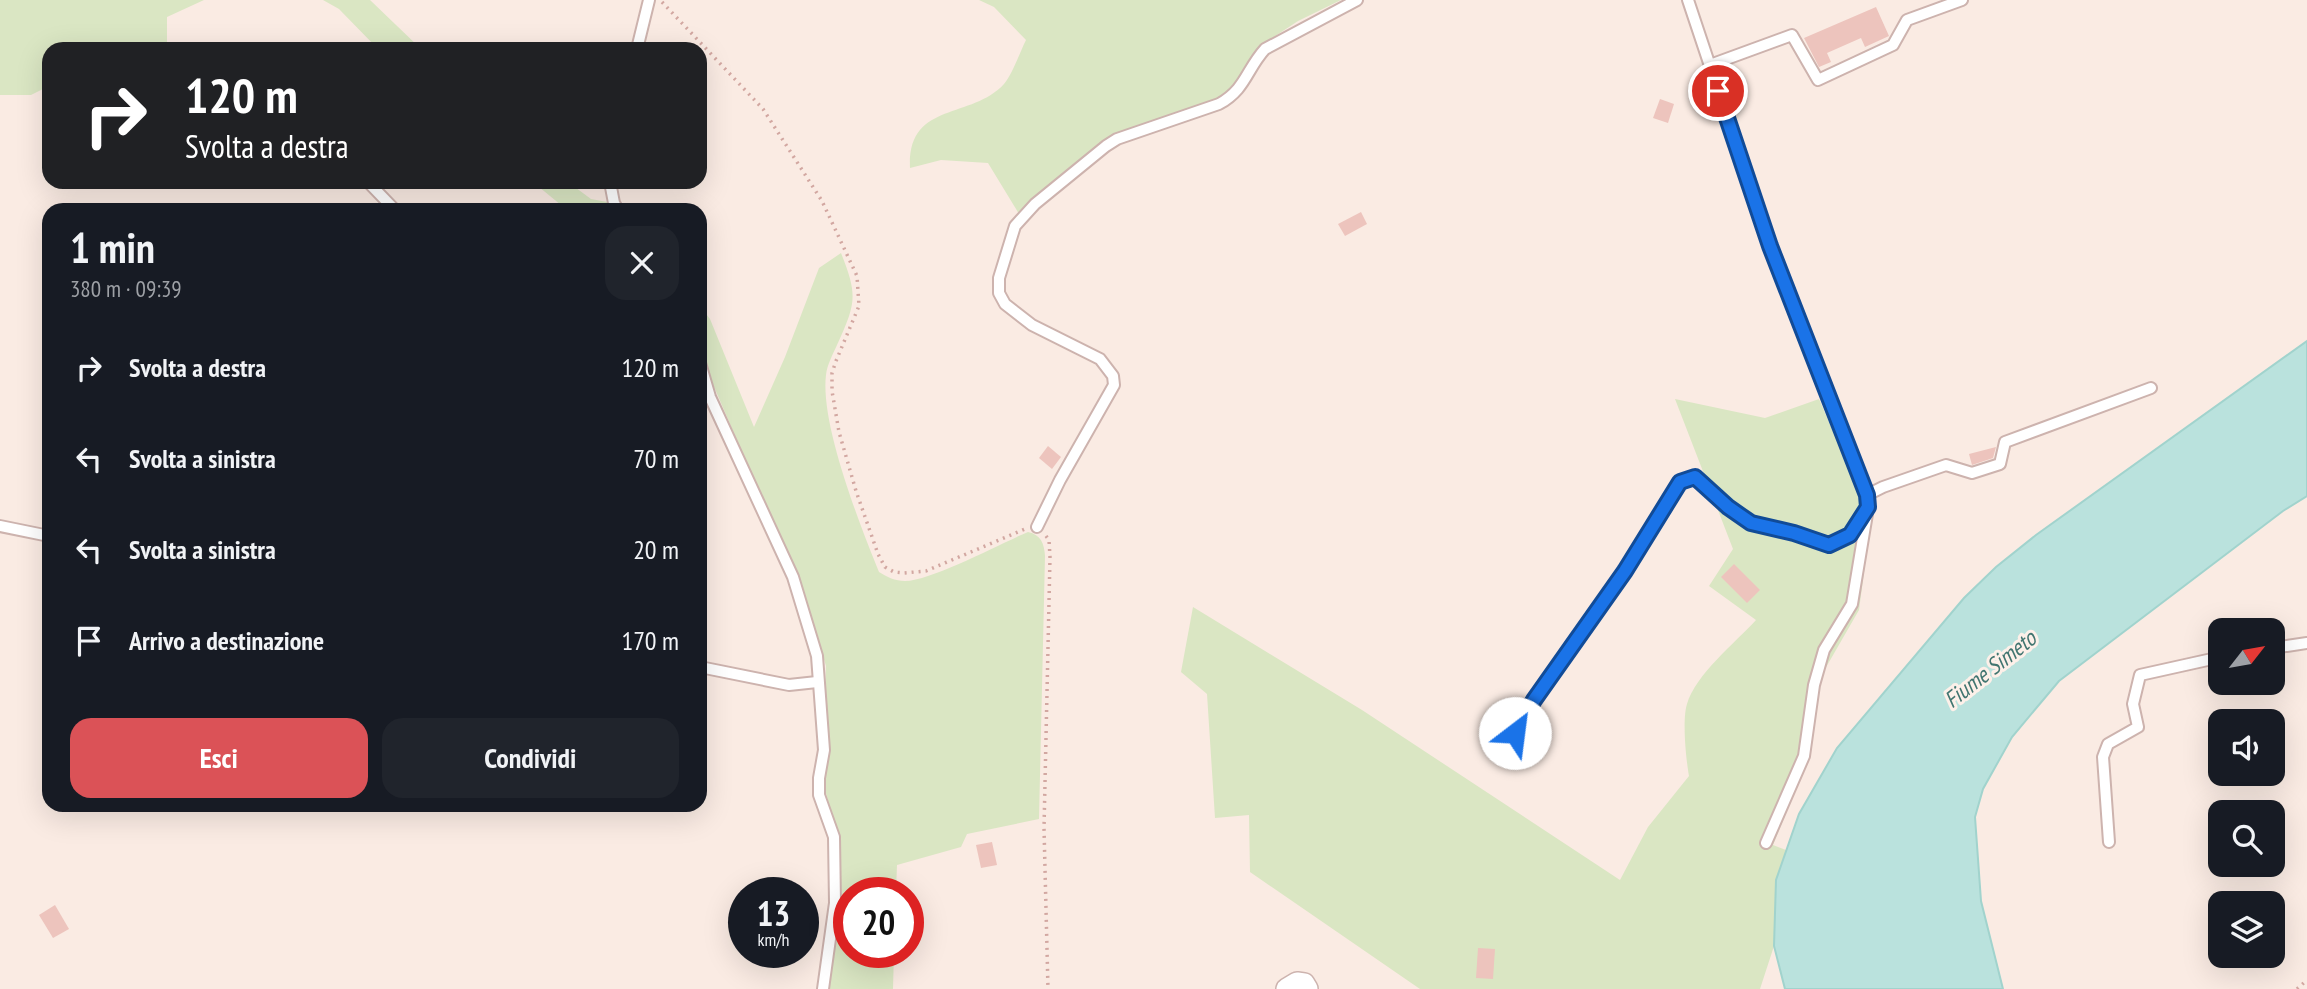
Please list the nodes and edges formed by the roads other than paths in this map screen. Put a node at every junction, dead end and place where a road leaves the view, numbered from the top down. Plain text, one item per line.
1 (649, 0) edge
2 (1357, 0) edge
3 (1688, 0) edge
4 (1962, 0) edge
5 (639, 42) edge
6 (1710, 65) junction
7 (375, 189) edge
8 (388, 203) edge
9 (2151, 388) dead end
10 (707, 390) edge
11 (1867, 495) junction
12 (1868, 507) junction
13 (0, 526) edge
14 (1037, 527) road end
15 (42, 535) edge
16 (2307, 643) edge
17 (2286, 646) edge
18 (2208, 660) edge
19 (707, 668) edge
20 (817, 682) junction
21 (1515, 733) dead end
22 (2109, 842) dead end
23 (1766, 843) dead end
24 (823, 989) edge
25 (1287, 989) edge
26 (1307, 989) edge

1 - 5 lane
2 - 14 lane
3 - 6 lane
4 - 6 lane
6 - 11 lane
7 - 8 lane
9 - 11 lane
10 - 20 lane
11 - 12 lane
12 - 21 lane
12 - 23 lane
13 - 15 lane
16 - 17 lane
18 - 22 lane
19 - 20 lane
20 - 24 lane
25 - 26 street

